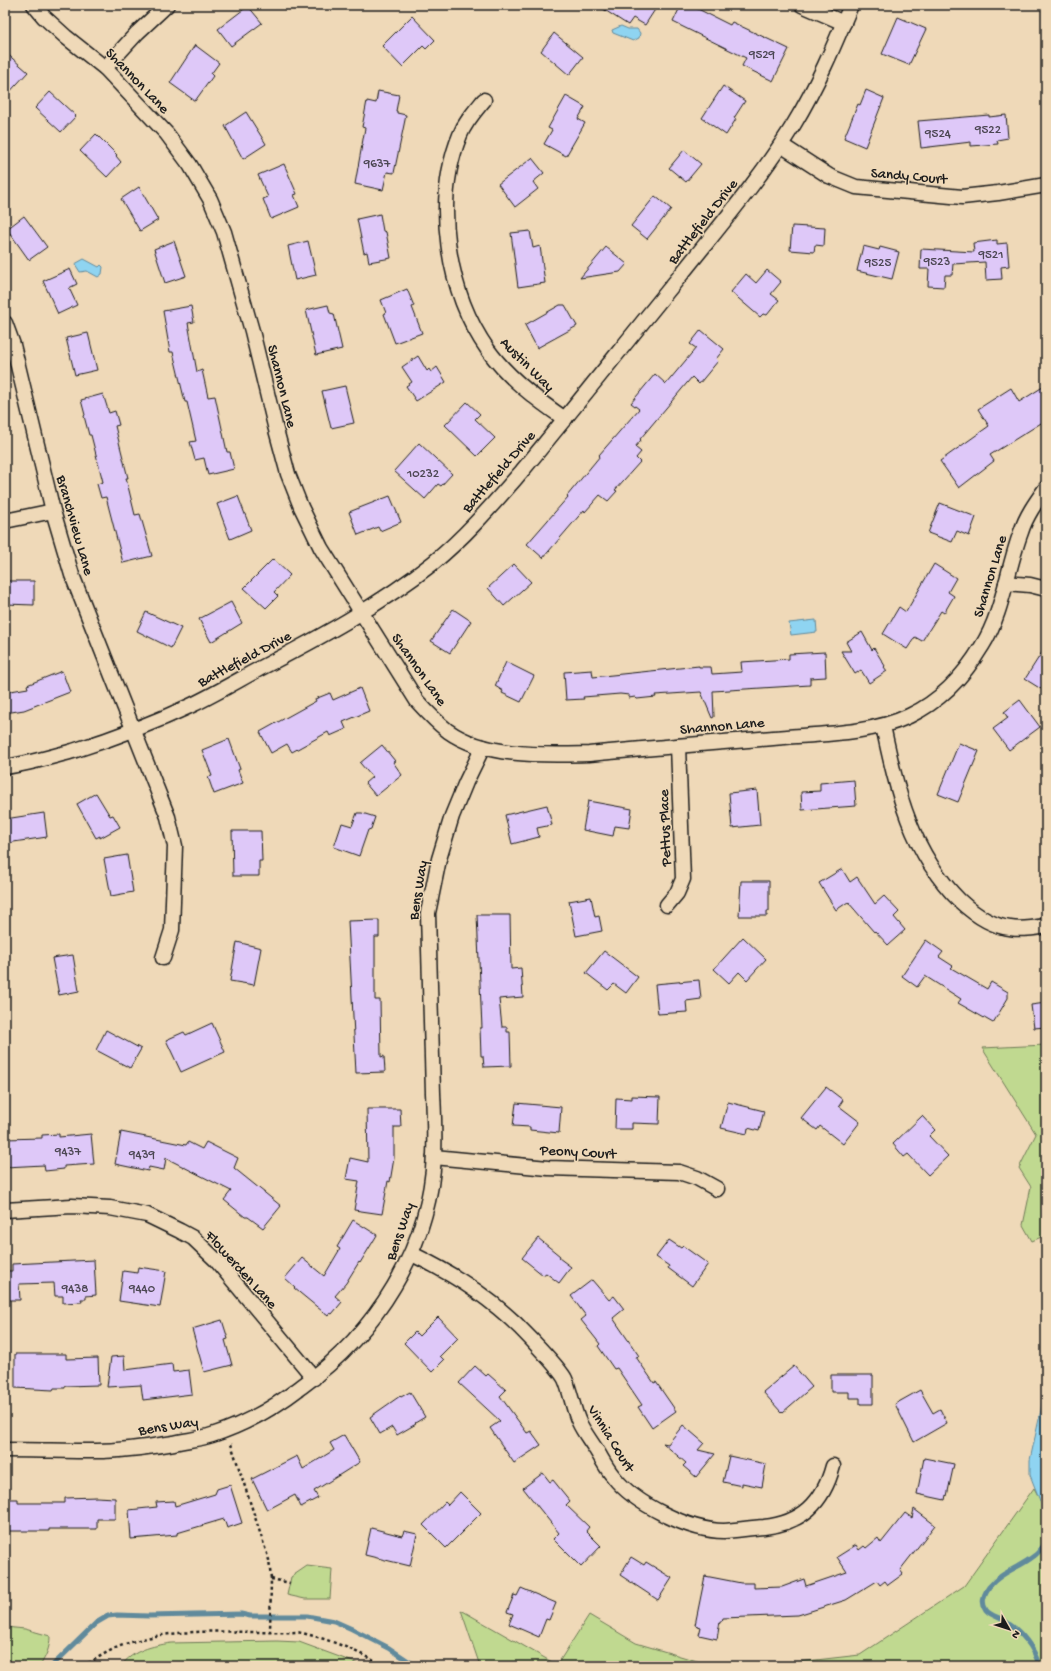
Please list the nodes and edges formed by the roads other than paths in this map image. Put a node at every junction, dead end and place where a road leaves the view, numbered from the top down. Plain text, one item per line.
1 (34, 5) edge
2 (166, 5) edge
3 (802, 5) edge
4 (851, 5) edge
5 (844, 23) junction
6 (105, 68) junction
7 (484, 100) dead end
8 (781, 145) junction
9 (1046, 185) edge
10 (5, 323) edge
11 (565, 419) junction
12 (1046, 488) edge
13 (53, 511) junction
14 (5, 521) edge
15 (1006, 583) junction
16 (1046, 589) edge
17 (361, 612) junction
18 (883, 726) junction
19 (134, 730) junction
20 (678, 746) junction
21 (483, 747) junction
22 (5, 767) edge
23 (667, 905) dead end
24 (1046, 926) edge
25 (163, 958) dead end
26 (434, 1157) junction
27 (717, 1189) dead end
28 (5, 1210) edge
29 (412, 1254) junction
30 (314, 1378) junction
31 (5, 1450) edge
32 (833, 1466) dead end

1 - 6 street, Shannon Lane
2 - 6 street
3 - 5 street
4 - 5 street, Battlefield Drive
5 - 8 street, Battlefield Drive
6 - 17 street, Shannon Lane
7 - 11 street, Austin Way
8 - 9 street, Sandy Court
8 - 11 street, Battlefield Drive
10 - 13 street, Branchview Lane
11 - 17 street, Battlefield Drive
12 - 15 street, Shannon Lane
13 - 14 street
13 - 19 street, Branchview Lane
15 - 16 street
15 - 18 street, Shannon Lane
17 - 19 street, Battlefield Drive
17 - 21 street, Shannon Lane
18 - 20 street, Shannon Lane
18 - 24 street
19 - 22 street, Battlefield Drive
19 - 25 street, Branchview Lane
20 - 21 street, Shannon Lane
20 - 23 street, Pettus Place
21 - 26 street, Bens Way
26 - 27 street, Peony Court
26 - 29 street, Bens Way
28 - 30 street, Flowerden Lane
29 - 30 street, Bens Way
29 - 32 street, Vinnia Court
30 - 31 street, Bens Way

